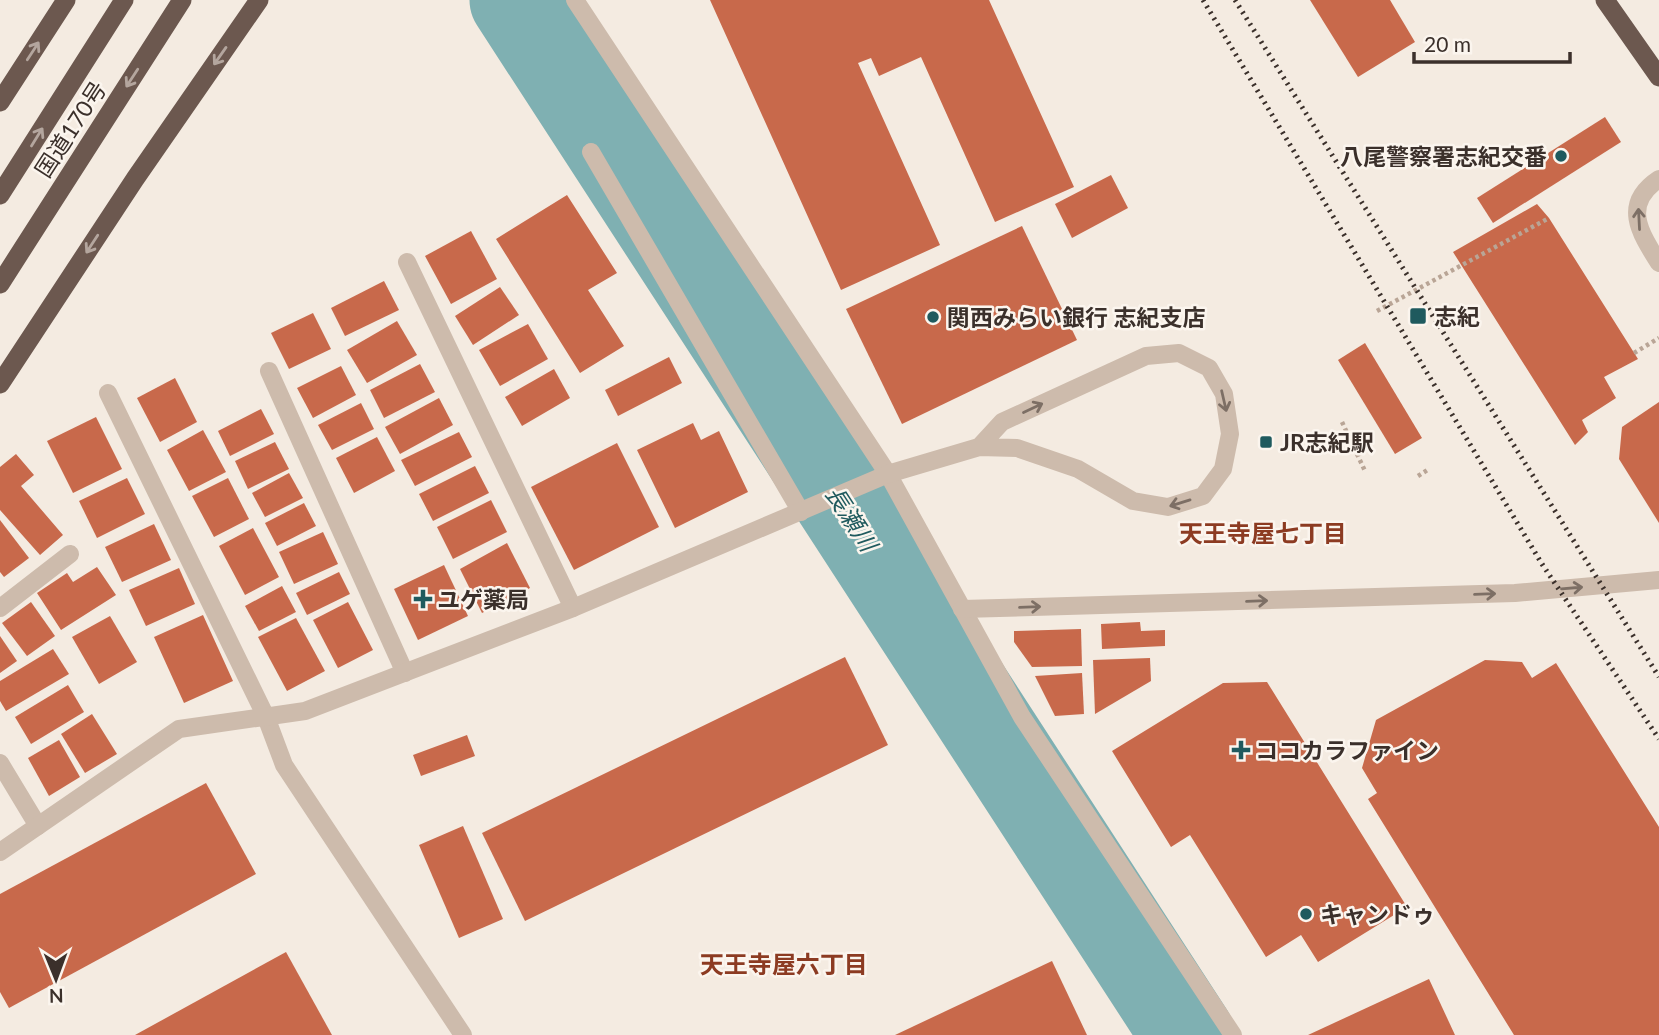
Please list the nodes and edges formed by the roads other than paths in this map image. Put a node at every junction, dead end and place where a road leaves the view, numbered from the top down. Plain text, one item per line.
1 (66, 0) edge
2 (124, 0) edge
3 (182, 0) edge
4 (259, 0) edge
5 (575, 0) edge
6 (1605, 0) edge
7 (1659, 77) edge
8 (0, 102) edge
9 (591, 152) dead end
10 (1659, 178) edge
11 (0, 195) edge
12 (407, 262) dead end
13 (1659, 263) edge
14 (0, 285) edge
15 (269, 371) dead end
16 (0, 384) edge
17 (108, 393) dead end
18 (979, 447) junction
19 (888, 474) junction
20 (801, 512) junction
21 (70, 554) dead end
22 (1659, 580) edge
23 (0, 608) edge
24 (573, 608) junction
25 (962, 609) junction
26 (405, 673) junction
27 (266, 717) junction
28 (0, 763) edge
29 (38, 826) junction
30 (0, 852) edge
31 (463, 1035) edge
32 (1233, 1035) edge

8 -> 1 highway
11 -> 2 highway, 国道170号
3 -> 14 highway, 国道170号
4 -> 16 highway
5 - 19 street
6 - 7 highway
9 - 20 street
13 -> 10 street
12 - 24 street
15 - 26 street
17 - 27 street
18 -> 18 street
18 - 19 street
19 - 20 street
19 - 25 street
20 - 24 street
21 - 23 street
25 -> 22 street
24 - 26 street
25 - 32 street
26 - 27 street
27 - 29 street
27 - 31 street
28 - 29 street
29 - 30 street

